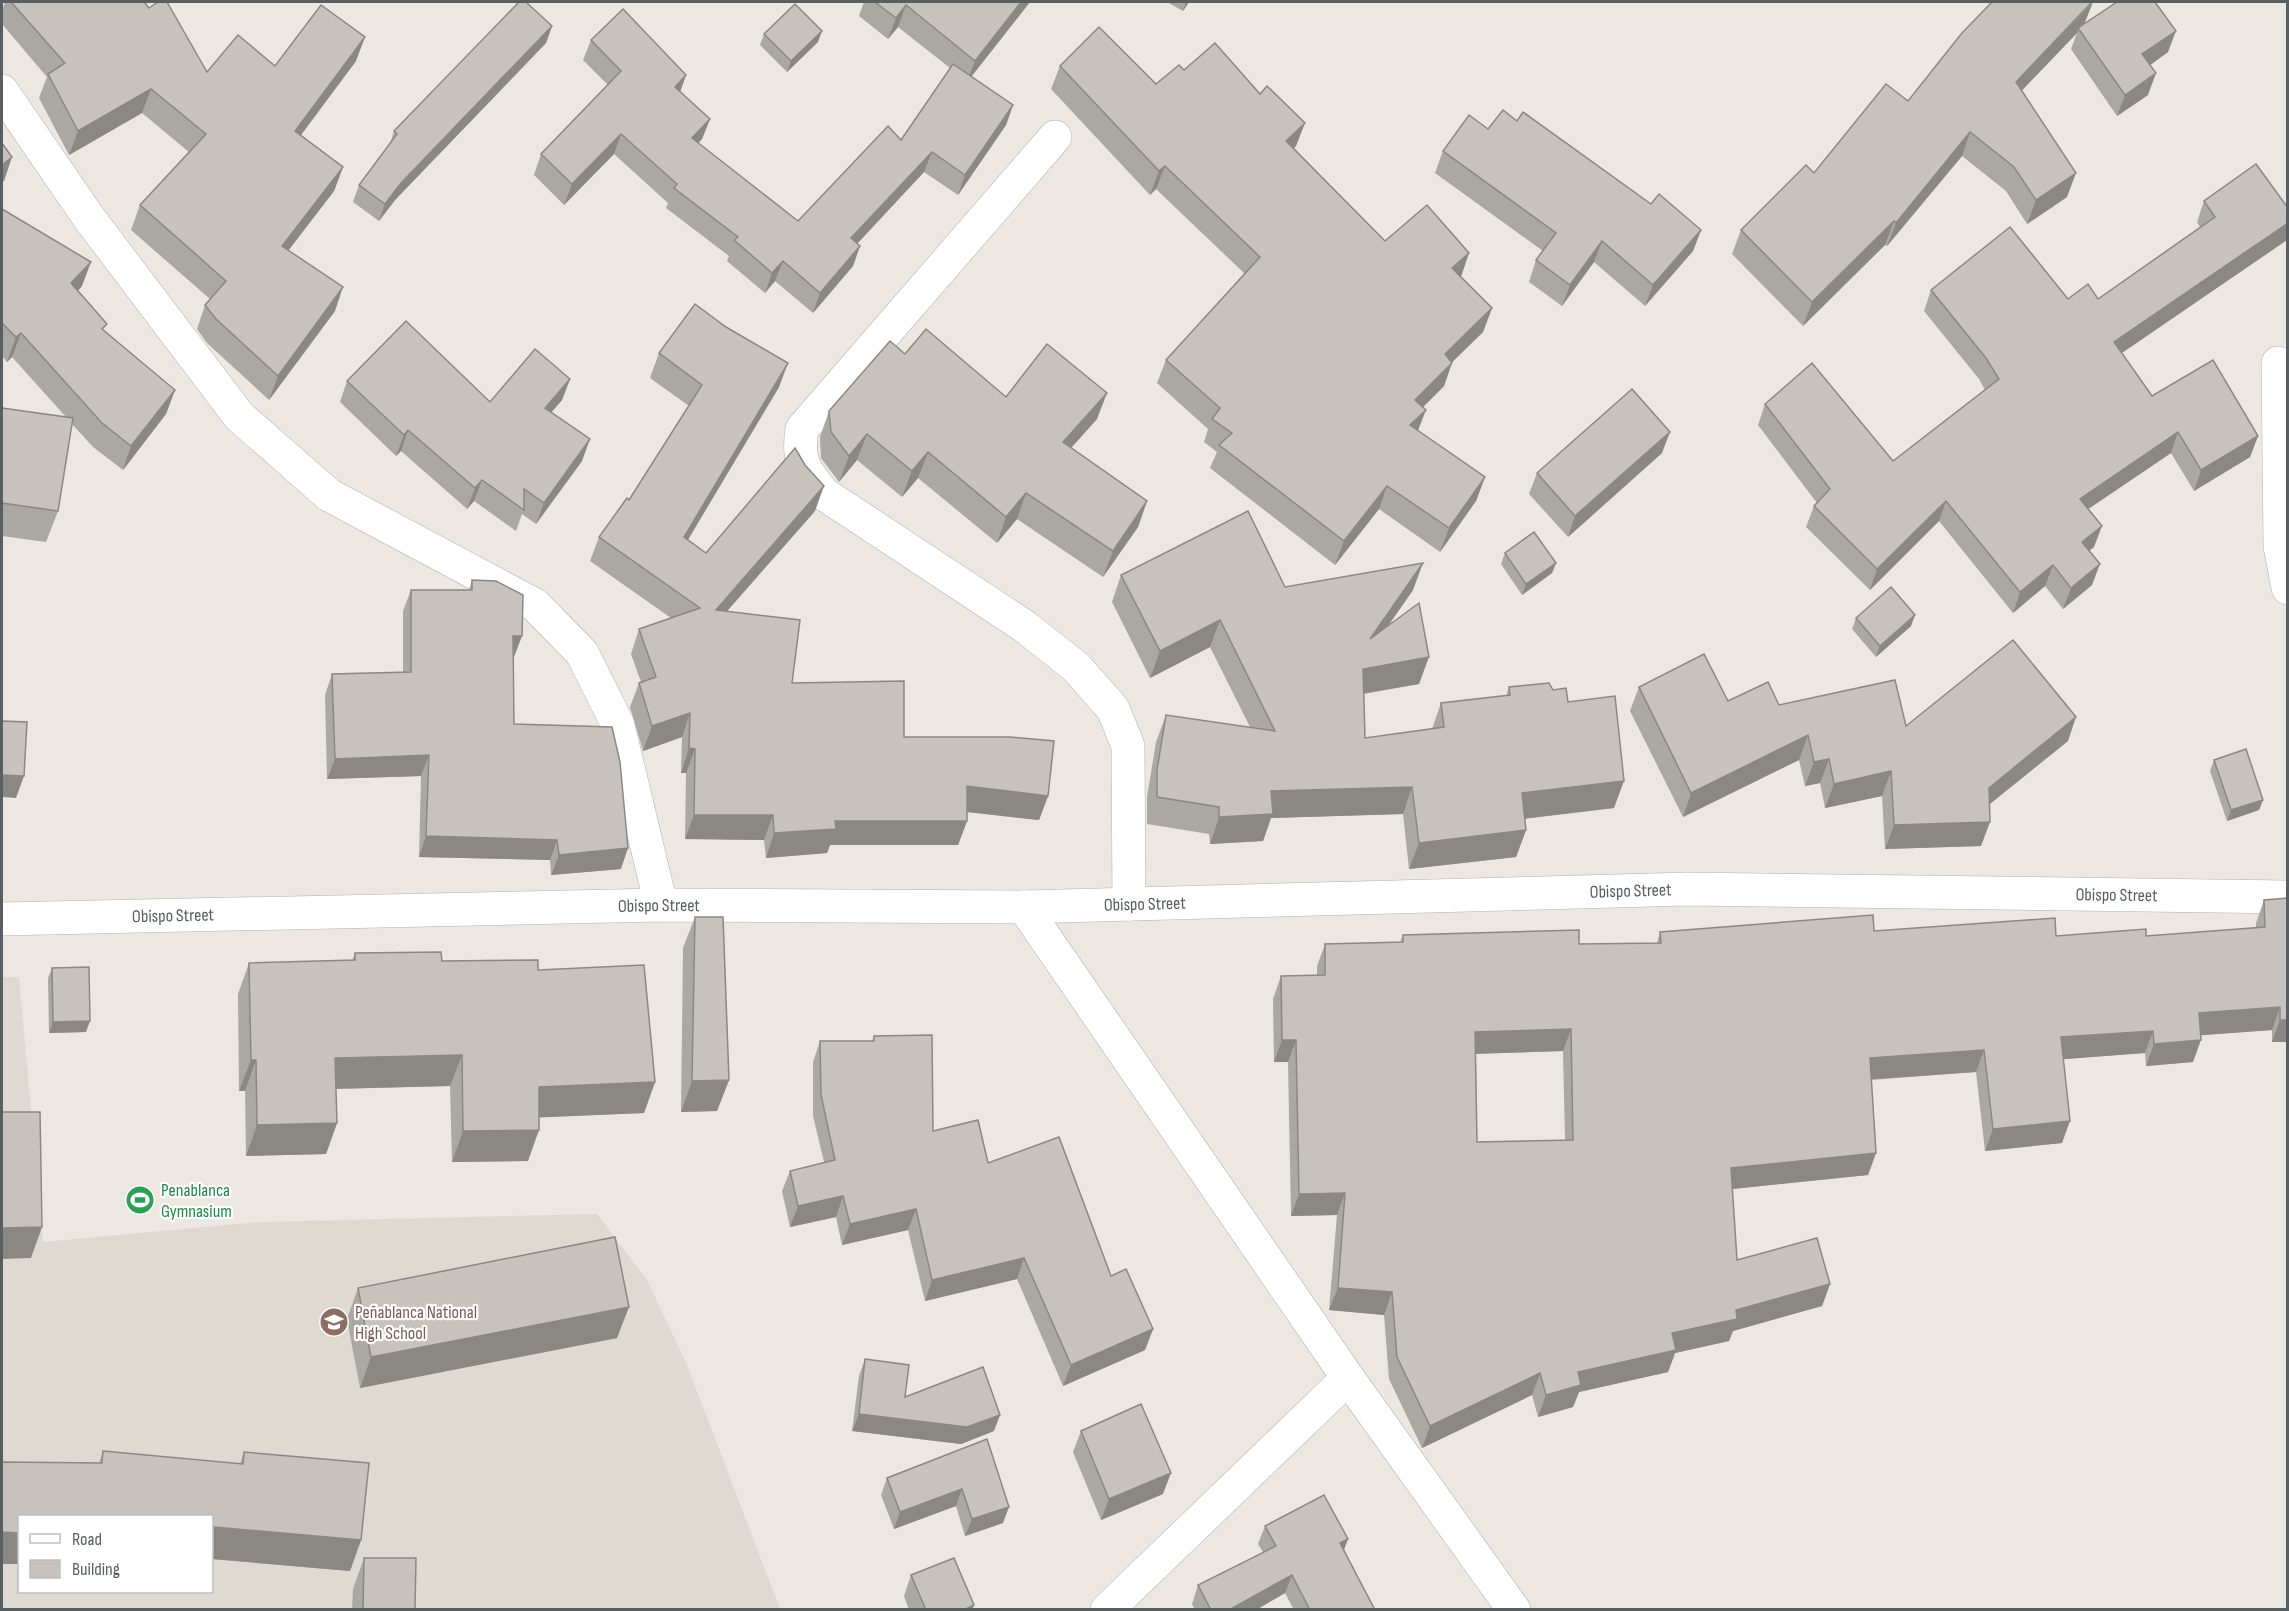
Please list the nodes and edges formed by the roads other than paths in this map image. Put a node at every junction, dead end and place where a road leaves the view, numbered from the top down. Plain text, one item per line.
1 (2, 91) edge
2 (1055, 137) dead end
3 (2278, 363) dead end
4 (2288, 588) edge
5 (2288, 897) edge
6 (1129, 904) junction
7 (661, 905) junction
8 (1024, 907) junction
9 (2, 919) edge
10 (1348, 1378) junction
11 (1107, 1610) edge
12 (1514, 1610) edge

1 - 7 street
2 - 6 street
3 - 4 street
5 - 6 street, Obispo Street
6 - 8 street, Obispo Street
7 - 8 street, Obispo Street
7 - 9 street, Obispo Street
8 - 10 street
10 - 11 street
10 - 12 street

